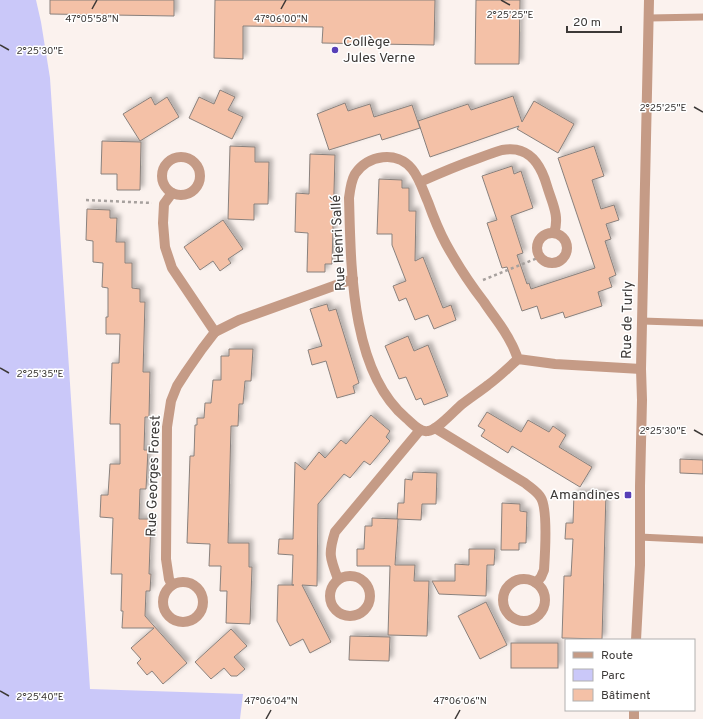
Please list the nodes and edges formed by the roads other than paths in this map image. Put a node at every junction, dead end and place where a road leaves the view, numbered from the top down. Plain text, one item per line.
1 (649, 0) edge
2 (703, 17) edge
3 (649, 18) junction
4 (420, 182) junction
5 (172, 194) dead end
6 (554, 233) junction
7 (353, 278) junction
8 (642, 321) junction
9 (703, 323) edge
10 (215, 332) junction
11 (518, 360) junction
12 (641, 369) junction
13 (435, 428) junction
14 (420, 430) junction
15 (640, 537) junction
16 (703, 540) edge
17 (338, 579) junction
18 (536, 583) junction
19 (172, 585) dead end
20 (636, 639) edge

1 - 3 street, Rue de Turly
2 - 3 lane
3 - 8 street, Rue de Turly
4 - 6 street
4 - 7 street, Rue Henri Sallé
4 - 11 street, Rue Henri Sallé
5 - 10 street
6 - 6 street
7 - 10 street, Rue Georges Forest
7 - 14 street, Rue Henri Sallé
8 - 9 lane
8 - 12 street, Rue de Turly
10 - 19 street, Rue Georges Forest
11 - 12 street
11 - 13 street
12 - 15 street, Rue de Turly
13 - 14 street
13 - 18 street
14 - 17 street
15 - 16 lane
15 - 20 street, Rue de Turly
17 - 17 street
18 - 18 street

